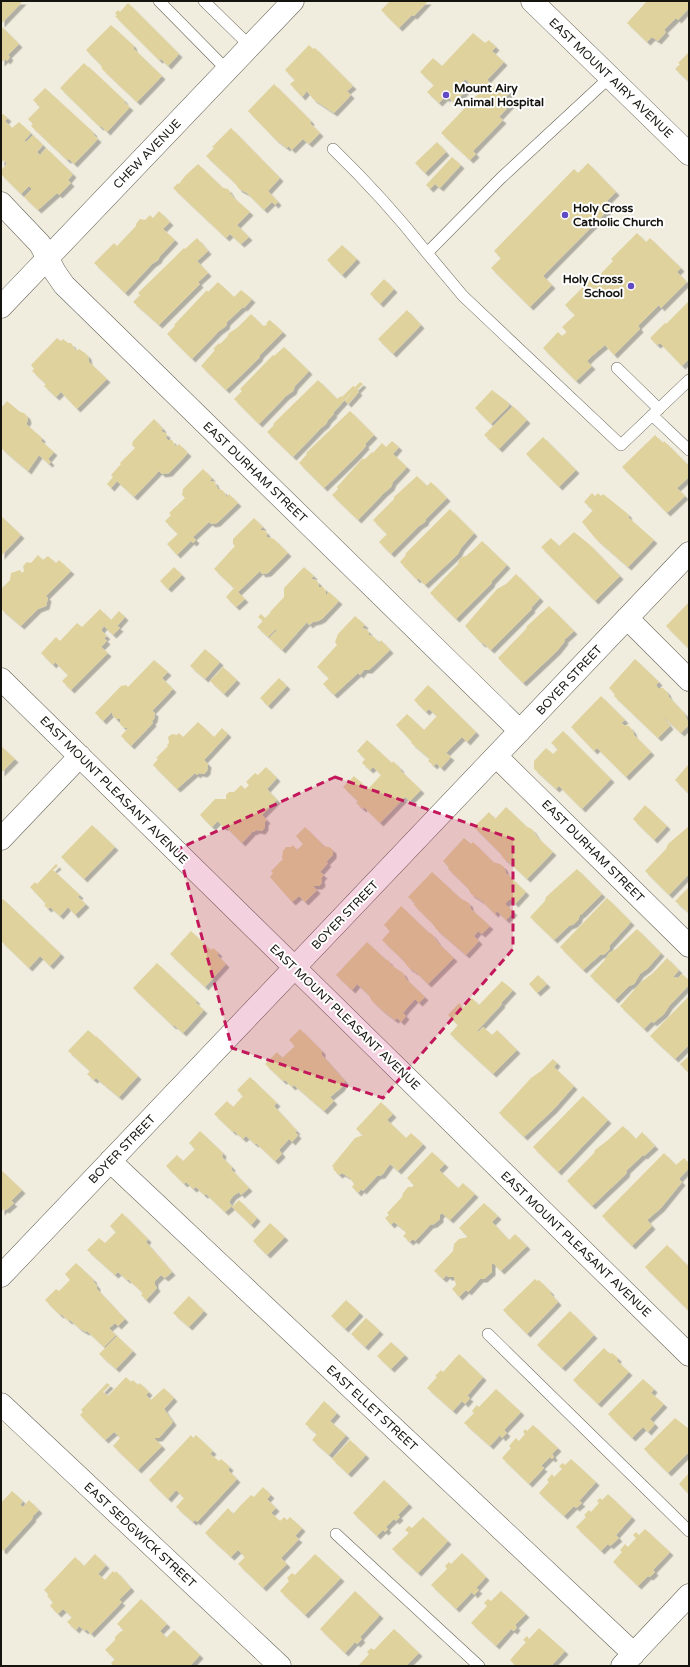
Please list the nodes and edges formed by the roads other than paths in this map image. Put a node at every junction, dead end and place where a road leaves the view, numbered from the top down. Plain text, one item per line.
1 (159, 1) edge
2 (204, 1) edge
3 (293, 1) edge
4 (532, 1) edge
5 (250, 46) junction
6 (227, 70) junction
7 (610, 77) junction
8 (333, 149) dead end
9 (689, 154) edge
10 (1, 203) edge
11 (427, 253) junction
12 (47, 258) junction
13 (1, 307) edge
14 (617, 368) dead end
15 (689, 380) edge
16 (656, 412) junction
17 (689, 450) edge
18 (689, 553) edge
19 (627, 618) junction
20 (1, 679) edge
21 (689, 680) edge
22 (520, 731) junction
23 (80, 756) junction
24 (496, 756) junction
25 (1, 839) edge
26 (689, 946) edge
27 (295, 967) junction
28 (110, 1161) junction
29 (1, 1276) edge
30 (488, 1334) dead end
31 (689, 1355) edge
32 (1, 1404) edge
33 (689, 1531) edge
34 (336, 1534) dead end
35 (689, 1595) edge
36 (628, 1660) edge
37 (280, 1666) edge
38 (479, 1666) edge

1 - 6 lane
2 - 5 lane
3 - 5 street, CHEW AVENUE
4 - 7 street, EAST MOUNT AIRY AVENUE
5 - 6 street, CHEW AVENUE
6 - 12 street, CHEW AVENUE
7 - 9 street, EAST MOUNT AIRY AVENUE
7 - 11 lane
8 - 11 lane
10 - 12 street, EAST DURHAM STREET
11 - 16 lane
12 - 13 street, CHEW AVENUE
12 - 22 street, EAST DURHAM STREET
14 - 16 lane
15 - 16 lane
16 - 17 lane
18 - 19 street, BOYER STREET
19 - 21 street
19 - 22 street, BOYER STREET
20 - 23 street, EAST MOUNT PLEASANT AVENUE
22 - 24 street, BOYER STREET
23 - 25 street
23 - 27 street, EAST MOUNT PLEASANT AVENUE
24 - 26 street, EAST DURHAM STREET
24 - 27 street, BOYER STREET
27 - 28 street, BOYER STREET
27 - 31 street, EAST MOUNT PLEASANT AVENUE
28 - 29 street, BOYER STREET
28 - 36 street, EAST ELLET STREET
30 - 33 lane
32 - 37 street, EAST SEDGWICK STREET
34 - 38 lane
35 - 36 street

